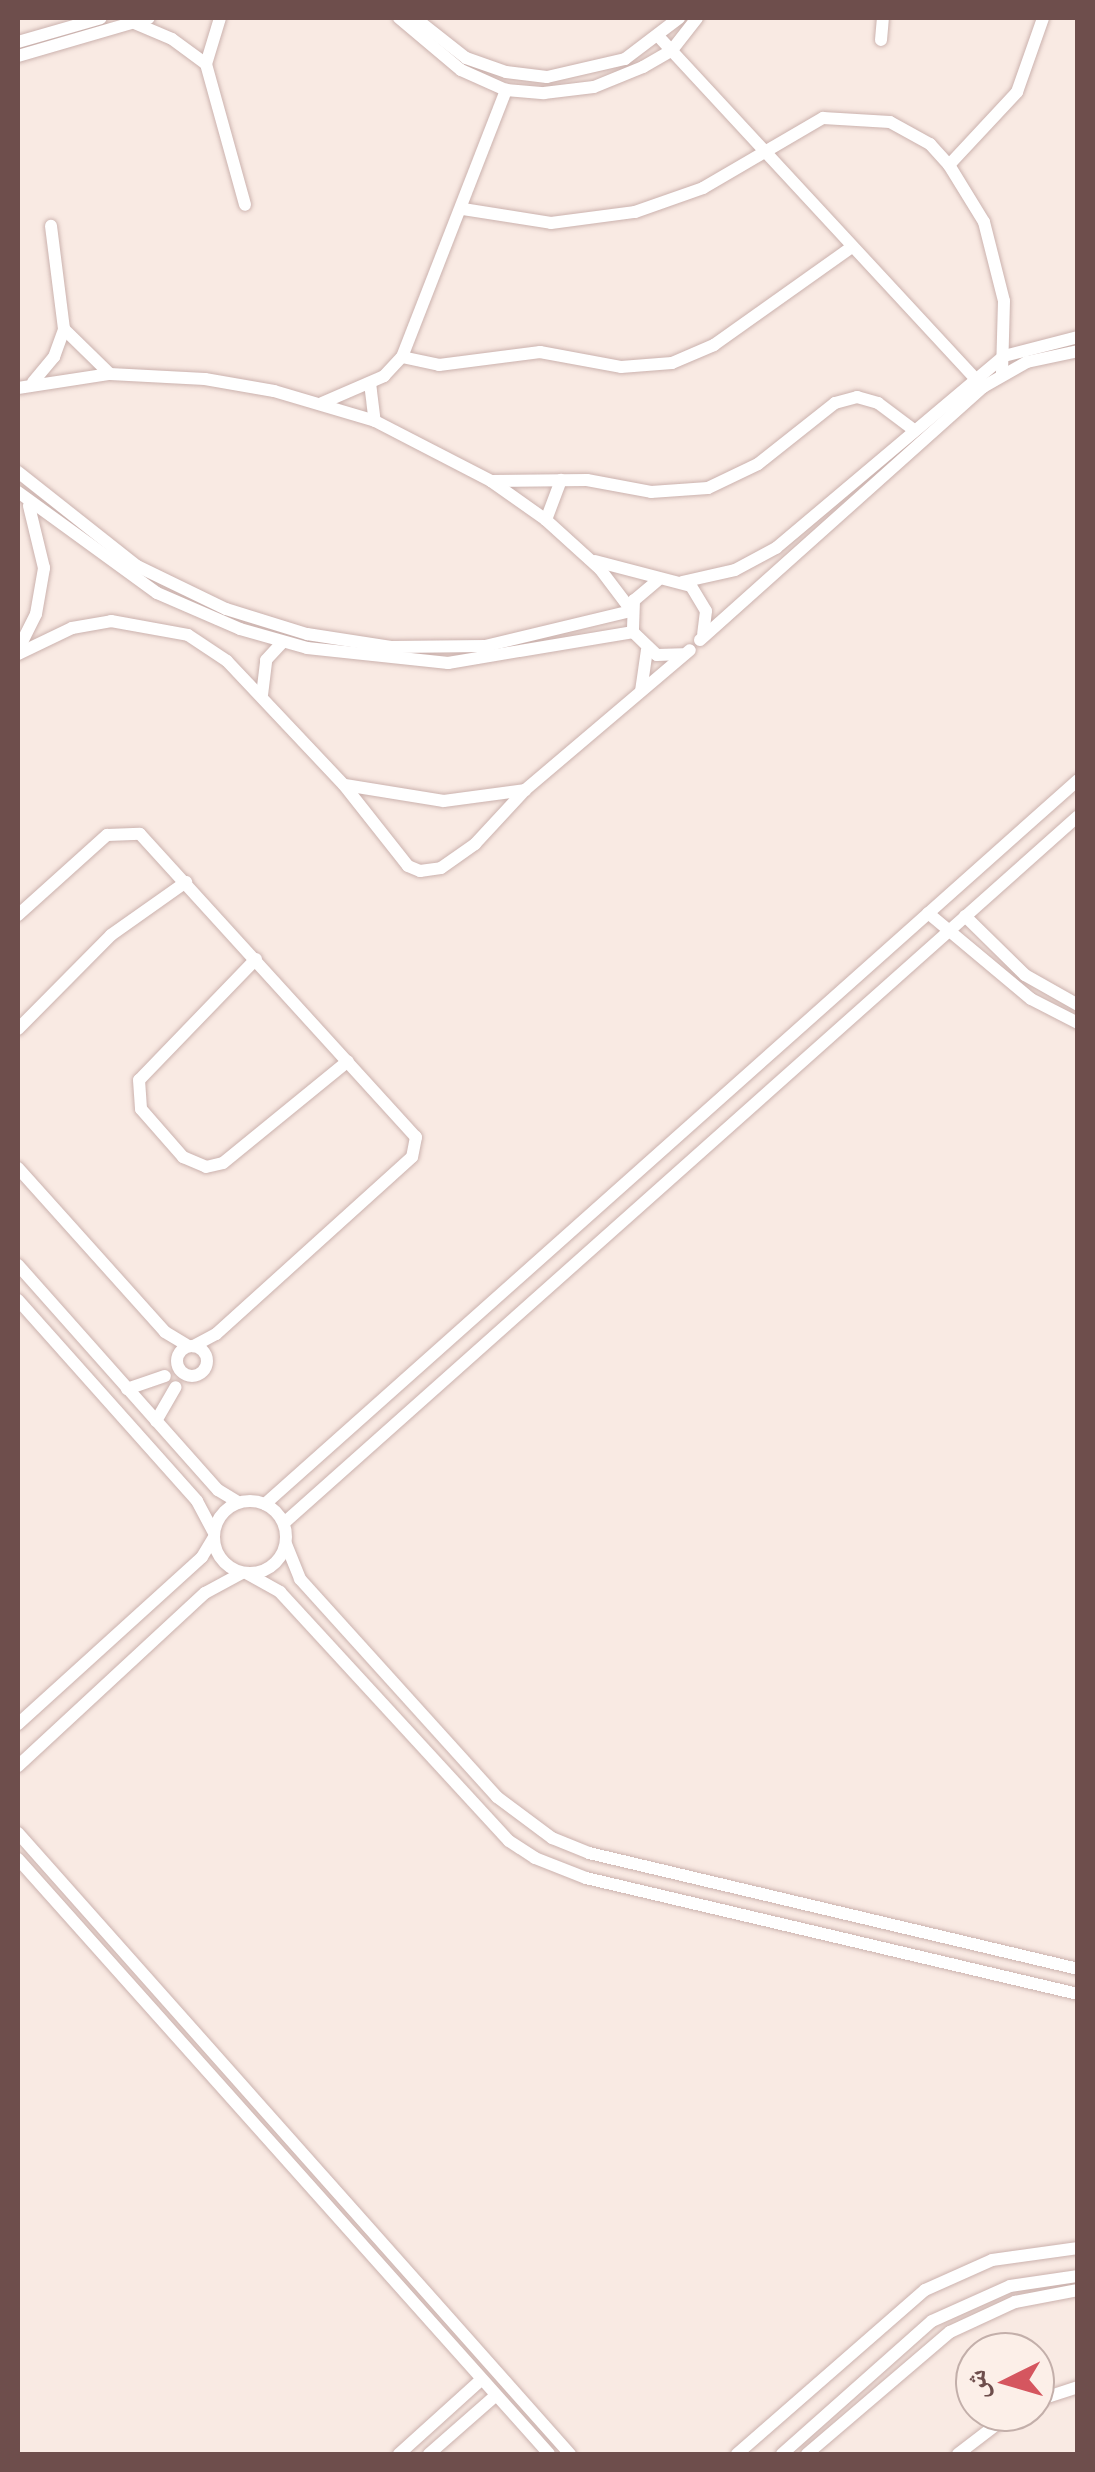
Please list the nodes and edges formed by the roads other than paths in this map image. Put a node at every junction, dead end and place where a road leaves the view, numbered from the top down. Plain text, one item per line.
1 (101, 18) edge
2 (150, 18) edge
3 (220, 18) edge
4 (399, 18) edge
5 (415, 18) edge
6 (679, 18) edge
7 (697, 18) edge
8 (883, 18) edge
9 (1044, 18) edge
10 (132, 22) junction
11 (659, 37) junction
12 (426, 38) junction
13 (48, 39) junction
14 (881, 40) dead end
15 (18, 42) edge
16 (672, 50) junction
17 (18, 56) edge
18 (206, 64) junction
19 (506, 90) junction
20 (766, 153) junction
21 (949, 166) junction
22 (246, 206) dead end
23 (463, 209) junction
24 (51, 226) dead end
25 (852, 247) junction
26 (64, 328) junction
27 (1078, 337) edge
28 (1078, 351) edge
29 (953, 354) junction
30 (1004, 356) junction
31 (402, 357) junction
32 (110, 374) junction
33 (1002, 374) junction
34 (34, 382) junction
35 (978, 382) junction
36 (370, 384) junction
37 (18, 388) edge
38 (952, 396) junction
39 (322, 403) junction
40 (375, 421) junction
41 (914, 430) junction
42 (18, 472) edge
43 (561, 480) junction
44 (491, 481) junction
45 (856, 493) junction
46 (22, 496) edge
47 (546, 520) junction
48 (588, 557) junction
49 (658, 581) junction
50 (682, 582) junction
51 (631, 610) junction
52 (197, 612) junction
53 (633, 632) junction
54 (188, 635) junction
55 (282, 642) junction
56 (695, 645) junction
57 (530, 647) junction
58 (647, 650) junction
59 (18, 652) edge
60 (640, 693) junction
61 (263, 698) junction
62 (1078, 780) edge
63 (344, 785) junction
64 (525, 790) junction
65 (1078, 816) edge
66 (186, 882) junction
67 (928, 913) junction
68 (18, 915) edge
69 (964, 916) junction
70 (946, 932) junction
71 (256, 959) junction
72 (1078, 1006) edge
73 (1078, 1023) edge
74 (18, 1029) edge
75 (348, 1061) junction
76 (18, 1168) edge
77 (18, 1265) edge
78 (18, 1300) edge
79 (216, 1334) junction
80 (206, 1356) junction
81 (180, 1367) junction
82 (128, 1388) junction
83 (156, 1421) junction
84 (238, 1502) junction
85 (265, 1504) junction
86 (284, 1523) junction
87 (213, 1535) junction
88 (286, 1544) junction
89 (245, 1573) junction
90 (18, 1724) edge
91 (18, 1766) edge
92 (18, 1832) edge
93 (18, 1860) edge
94 (903, 1926) junction
95 (897, 1952) junction
96 (1078, 1969) edge
97 (1078, 1994) edge
98 (1078, 2248) edge
99 (1078, 2276) edge
100 (1078, 2290) edge
101 (482, 2380) junction
102 (495, 2396) junction
103 (987, 2432) edge
104 (399, 2454) edge
105 (429, 2454) edge
106 (549, 2454) edge
107 (570, 2454) edge
108 (737, 2454) edge
109 (782, 2454) edge
110 (808, 2454) edge
111 (958, 2454) edge

1 - 13 street
2 - 10 street
3 - 18 street
4 - 12 street
5 - 12 street
6 - 11 street
7 - 16 street
8 - 14 street
9 - 21 street
10 - 13 street
10 - 18 street
11 - 12 street
11 - 16 street
12 - 19 street
13 - 15 street
13 - 17 street
16 - 19 street
16 - 20 street
18 - 22 street
19 - 23 street
20 - 21 street
20 - 23 street
20 - 25 street
21 - 30 street
23 - 31 street
24 - 26 street
25 - 29 street
25 - 31 street
26 - 32 street
26 - 34 street
27 - 30 street
28 - 33 street
29 - 35 street
29 - 38 street
30 - 33 street
30 - 35 street
31 - 36 street
32 - 34 street
32 - 39 street
33 - 35 street
34 - 37 street
35 - 38 street
35 - 45 street
36 - 39 street
36 - 40 street
38 - 41 street
39 - 40 street
40 - 44 street
41 - 43 street
41 - 45 street
42 - 57 street
43 - 44 street
43 - 47 street
44 - 47 street
45 - 50 street
45 - 56 street
46 - 52 street
46 - 59 street
47 - 48 street
48 - 49 street
48 - 51 street
49 - 50 street
49 - 51 street
50 - 56 street
51 - 53 street
51 - 57 street
52 - 54 street
52 - 55 street
53 - 57 street
53 - 58 street
54 - 59 street
54 - 61 street
55 - 57 street
55 - 61 street
56 - 58 street
56 - 60 street
58 - 60 street
60 - 64 street
61 - 63 street
62 - 67 street
63 - 64 street
63 - 64 street
65 - 69 street
66 - 68 street
66 - 71 street
66 - 74 street
67 - 70 street
67 - 85 street
69 - 70 street
69 - 72 street
70 - 73 street
70 - 86 street
71 - 75 street
71 - 75 street
75 - 79 street
76 - 81 street
77 - 82 street
78 - 87 street
79 - 80 street
79 - 81 street
80 - 81 street
80 - 81 street
81 - 82 street
81 - 83 street
82 - 83 street
83 - 84 street
84 - 85 street
84 - 87 street
85 - 86 street
86 - 88 street
87 - 89 street
87 - 90 street
88 - 89 street
88 - 94 street
89 - 91 street
89 - 95 street
92 - 107 street
93 - 101 street
94 - 95 street
94 - 96 street
95 - 97 street
98 - 108 street
99 - 109 street
100 - 110 street
101 - 102 street
101 - 104 street
102 - 105 street
102 - 106 street
103 - 111 street

